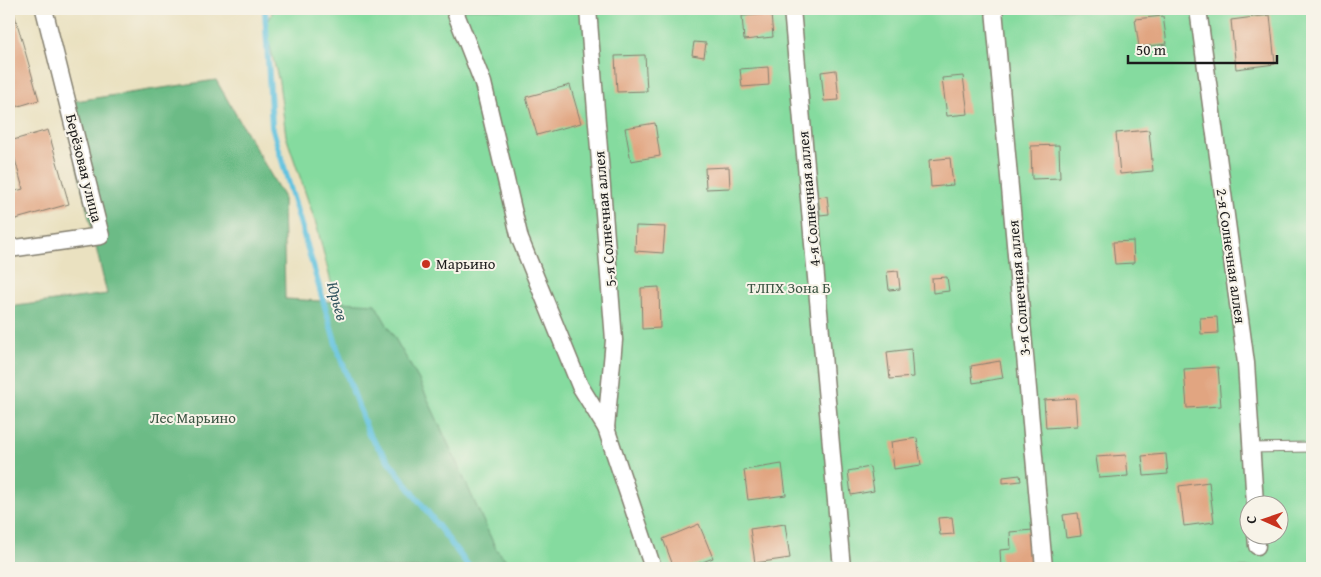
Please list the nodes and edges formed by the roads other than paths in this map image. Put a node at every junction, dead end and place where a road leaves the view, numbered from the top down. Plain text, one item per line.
1 (44, 9) edge
2 (454, 9) edge
3 (588, 9) edge
4 (792, 9) edge
5 (994, 9) edge
6 (1198, 9) edge
7 (9, 249) edge
8 (606, 428) junction
9 (1312, 447) edge
10 (1251, 448) junction
11 (1253, 494) edge
12 (653, 568) edge
13 (842, 568) edge
14 (1044, 568) edge

1 - 7 street, Берёзовая улица
2 - 8 street
3 - 8 street, 5-я Солнечная аллея
4 - 13 street, 4-я Солнечная аллея
5 - 14 street, 3-я Солнечная аллея
6 - 10 street, 2-я Солнечная аллея
8 - 12 street
9 - 10 lane
10 - 11 street, 2-я Солнечная аллея

